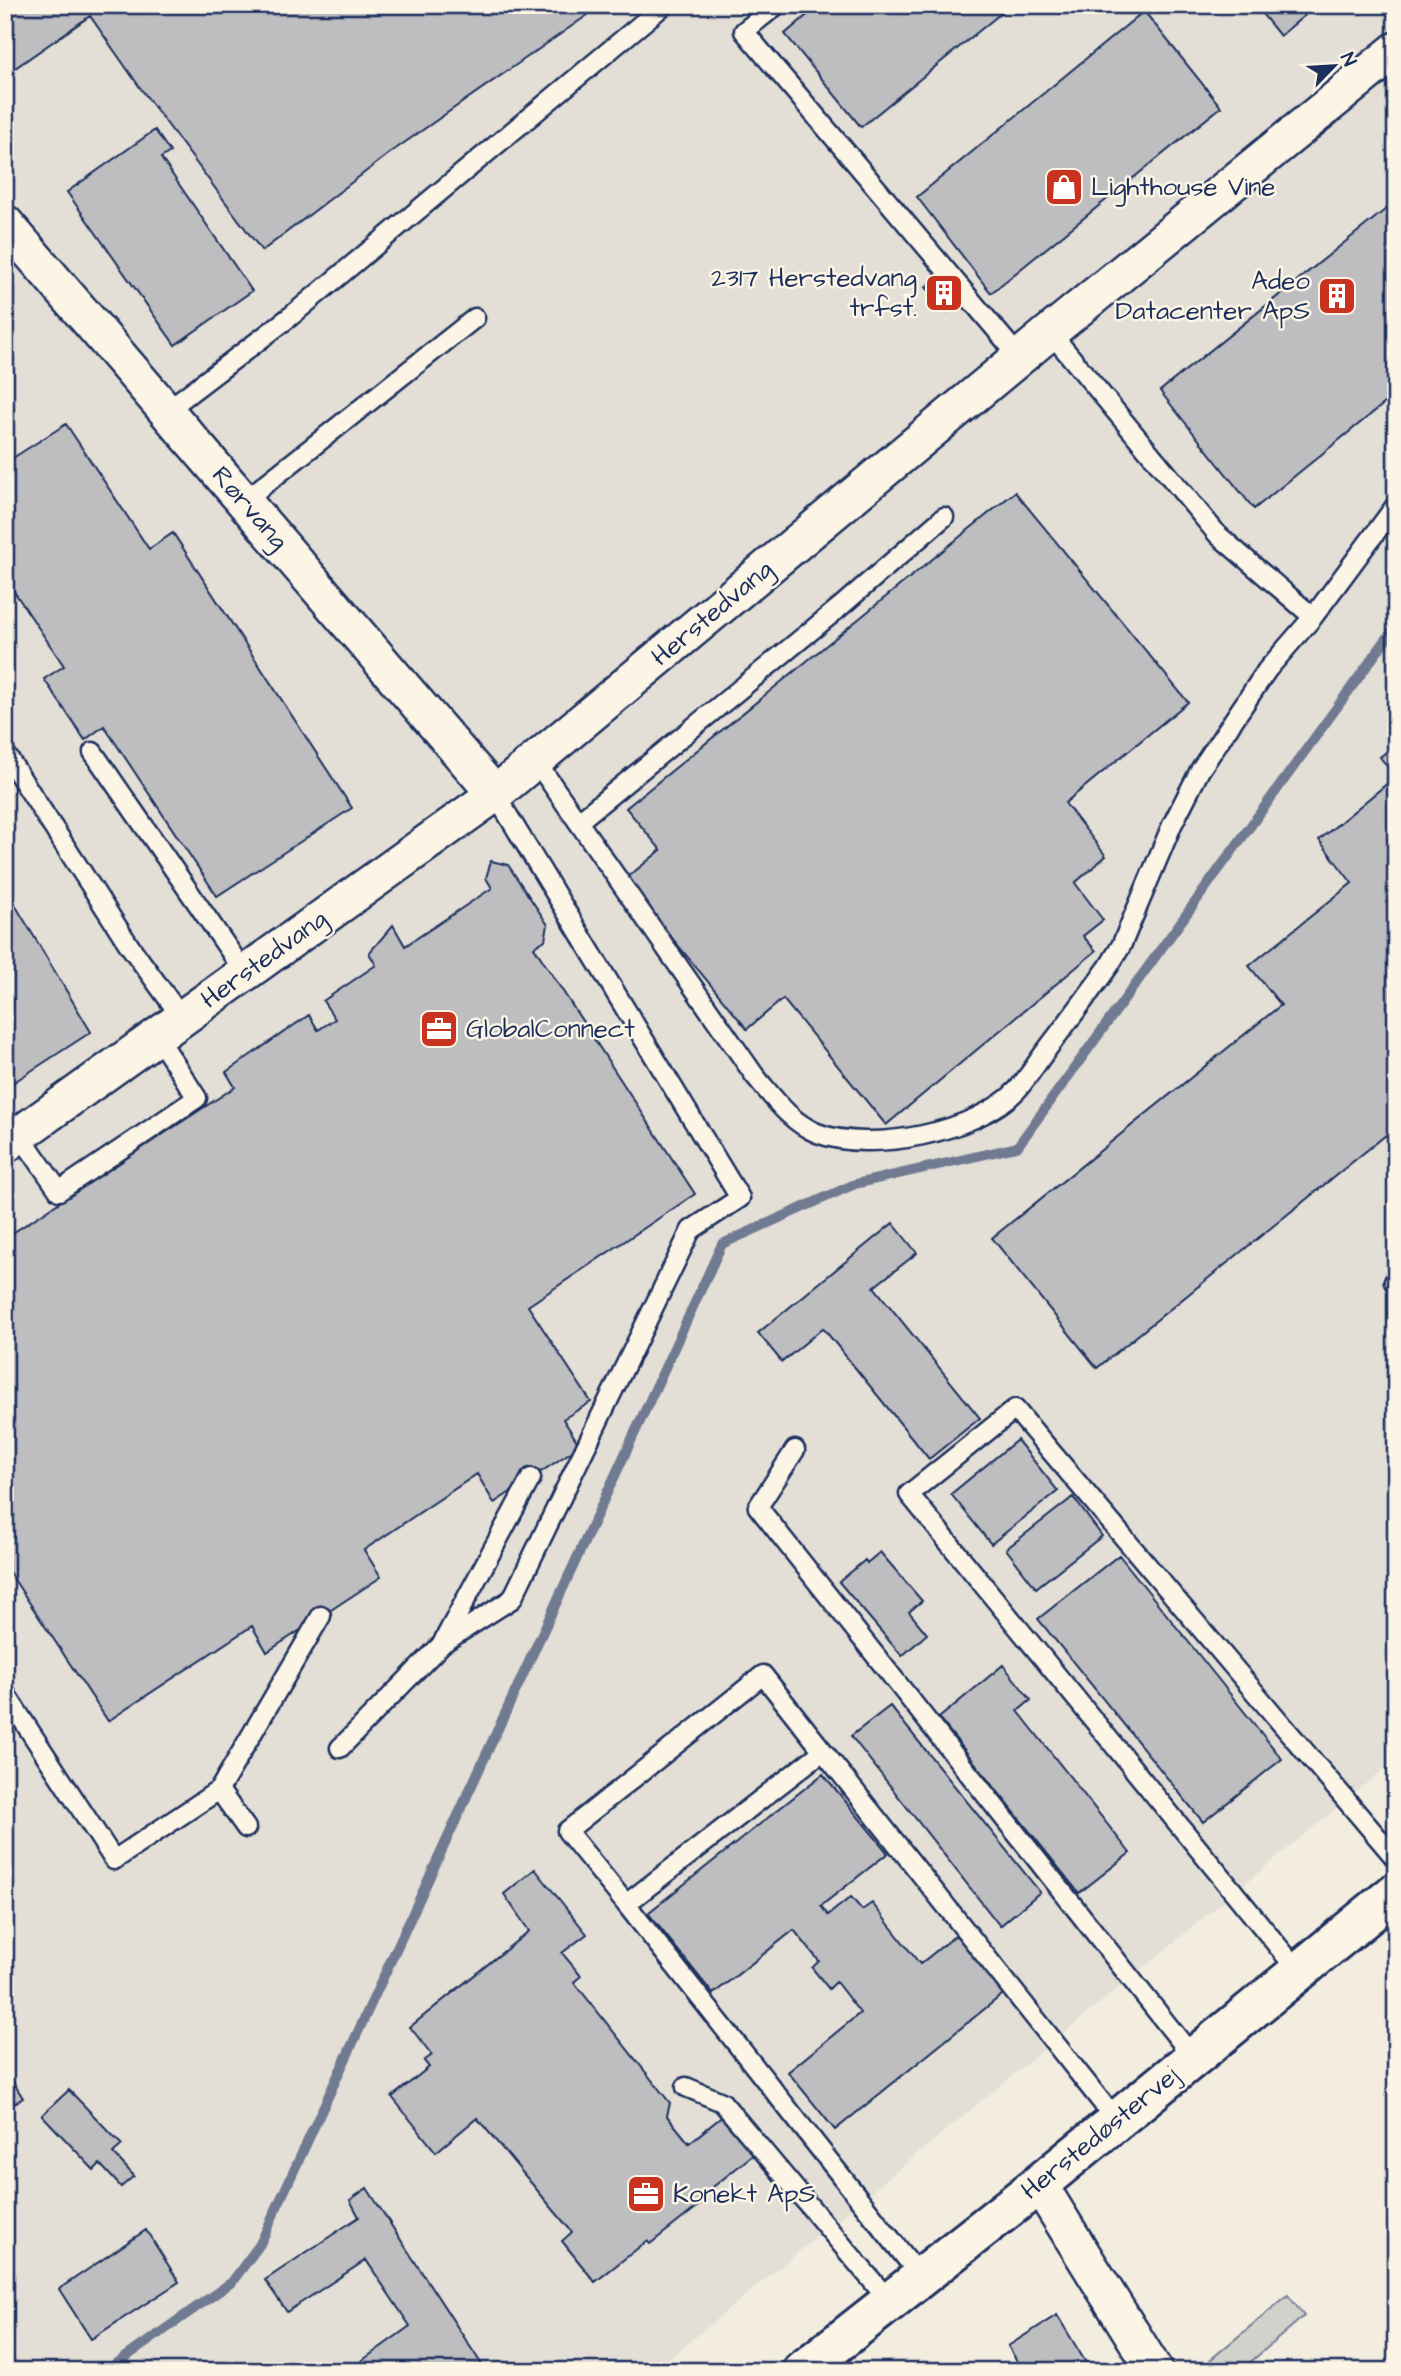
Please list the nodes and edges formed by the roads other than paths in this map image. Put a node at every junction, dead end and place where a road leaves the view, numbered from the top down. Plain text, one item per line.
1 (664, 5) edge
2 (776, 5) edge
3 (1396, 50) edge
4 (5, 223) edge
5 (475, 318) dead end
6 (1050, 332) junction
7 (1020, 358) junction
8 (166, 411) junction
9 (244, 501) junction
10 (1396, 505) edge
11 (944, 517) dead end
12 (1313, 617) junction
13 (93, 752) dead end
14 (5, 753) edge
15 (536, 760) junction
16 (495, 793) junction
17 (579, 821) junction
18 (245, 973) junction
19 (170, 1027) junction
20 (13, 1140) edge
21 (795, 1450) dead end
22 (531, 1478) dead end
23 (321, 1616) dead end
24 (443, 1643) junction
25 (5, 1693) edge
26 (340, 1748) dead end
27 (823, 1751) junction
28 (219, 1790) junction
29 (246, 1828) dead end
30 (1396, 1859) edge
31 (1396, 1892) edge
32 (626, 1904) junction
33 (1299, 1972) junction
34 (1193, 2057) junction
35 (686, 2087) dead end
36 (1116, 2120) junction
37 (1039, 2184) junction
38 (921, 2277) junction
39 (890, 2302) junction
40 (802, 2371) edge
41 (1155, 2371) edge

1 - 8 lane
2 - 7 lane
3 - 6 street, Herstedvang
4 - 8 street, Rørvang
5 - 9 lane
6 - 7 street, Herstedvang
6 - 12 lane
7 - 15 street, Herstedvang
8 - 9 street, Rørvang
9 - 16 street, Rørvang
10 - 12 lane
11 - 17 lane
12 - 17 lane
13 - 18 lane
14 - 19 lane
15 - 16 street, Herstedvang
15 - 17 lane
16 - 18 street, Herstedvang
16 - 24 lane
18 - 19 street, Herstedvang
19 - 20 street, Herstedvang
19 - 20 lane
21 - 34 lane
22 - 24 lane
23 - 28 lane
24 - 26 lane
25 - 28 lane
27 - 32 lane
27 - 32 lane
27 - 36 lane
28 - 29 lane
30 - 33 lane
31 - 33 street, Herstedøstervej
32 - 38 lane
33 - 34 street, Herstedøstervej
34 - 36 street, Herstedøstervej
35 - 39 lane
36 - 37 street, Herstedøstervej
37 - 38 street, Herstedøstervej
37 - 41 street
38 - 39 street, Herstedøstervej
39 - 40 street, Herstedøstervej

